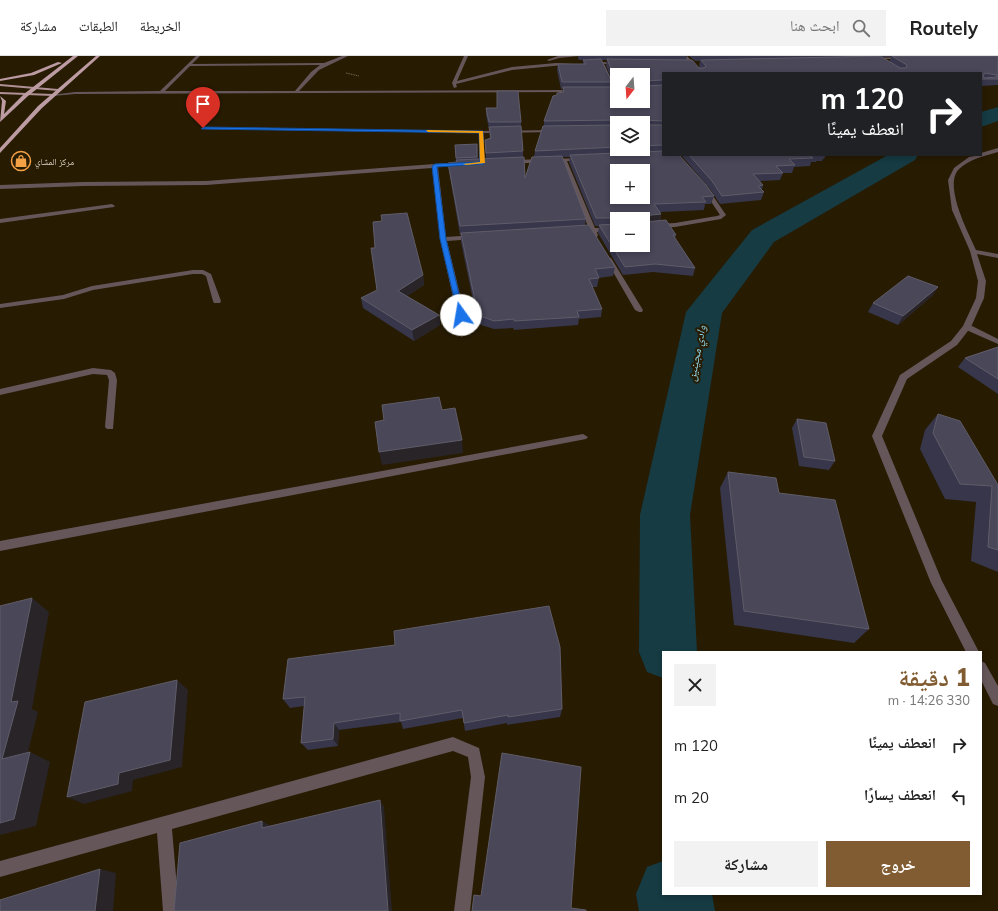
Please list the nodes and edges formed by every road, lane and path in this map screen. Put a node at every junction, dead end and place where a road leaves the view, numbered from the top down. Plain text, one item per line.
1 (76, 56) edge
2 (98, 56) edge
3 (198, 56) edge
4 (346, 56) edge
5 (466, 56) edge
6 (577, 56) edge
7 (685, 56) edge
8 (872, 56) edge
9 (909, 58) edge
10 (863, 59) edge
11 (878, 59) junction
12 (883, 62) edge
13 (324, 64) junction
14 (577, 64) edge
15 (624, 64) edge
16 (685, 64) edge
17 (693, 64) junction
18 (701, 64) edge
19 (189, 65) junction
20 (531, 65) junction
21 (700, 72) edge
22 (0, 80) edge
23 (610, 82) edge
24 (454, 83) junction
25 (0, 85) edge
26 (35, 87) junction
27 (58, 90) junction
28 (584, 90) edge
29 (455, 91) junction
30 (296, 92) junction
31 (0, 93) edge
32 (75, 93) junction
33 (161, 93) junction
34 (26, 95) junction
35 (53, 95) junction
36 (0, 97) edge
37 (0, 119) edge
38 (203, 128) dead end
39 (561, 131) edge
40 (481, 132) junction
41 (998, 150) edge
42 (0, 151) edge
43 (982, 155) edge
44 (978, 156) edge
45 (588, 159) edge
46 (564, 160) junction
47 (505, 162) edge
48 (482, 163) junction
49 (490, 163) edge
50 (466, 164) edge
51 (474, 164) edge
52 (435, 166) junction
53 (702, 185) edge
54 (0, 187) edge
55 (112, 206) dead end
56 (0, 221) edge
57 (650, 227) edge
58 (610, 229) edge
59 (592, 230) junction
60 (568, 232) edge
61 (482, 237) edge
62 (443, 239) junction
63 (599, 243) edge
64 (603, 250) edge
65 (973, 251) junction
66 (998, 256) edge
67 (217, 301) dead end
68 (0, 306) edge
69 (639, 310) dead end
70 (461, 315) dead end
71 (967, 327) junction
72 (998, 342) edge
73 (0, 392) edge
74 (110, 427) dead end
75 (583, 437) dead end
76 (0, 546) edge
77 (972, 651) edge
78 (982, 669) edge
79 (998, 699) edge
80 (164, 824) junction
81 (0, 869) edge
82 (171, 911) edge
83 (462, 911) edge

1 - 22 highway
1 - 26 highway
2 - 27 highway
3 - 19 street
4 - 13 street
5 - 24 street
6 - 20 street
7 - 17 street
8 - 11 street
9 - 11 street
10 - 11 street
11 - 12 street
13 - 19 street
13 - 30 street
14 - 20 street
15 - 23 street
16 - 17 street
17 - 18 street
17 - 21 street
19 - 33 street
20 - 24 street
24 - 29 street
25 - 26 main road
26 - 27 main road
26 - 34 highway
27 - 32 street
27 - 35 highway
28 - 29 street
29 - 30 street
30 - 33 street
31 - 34 main road
32 - 33 street
32 - 35 street
34 - 35 main road
34 - 37 highway
35 - 42 highway
36 - 37 highway
38 - 40 street
39 - 40 street
40 - 48 street
41 - 43 street
44 - 65 street
45 - 46 street
46 - 47 street
46 - 59 street
48 - 49 street
48 - 51 street
50 - 52 street
52 - 54 street
52 - 62 street
53 - 57 street
55 - 56 street
58 - 59 street
59 - 60 street
59 - 63 street
61 - 62 street
62 - 70 street
64 - 69 street
65 - 66 street
65 - 71 street
67 - 68 street
71 - 72 street
71 - 77 street
73 - 74 street
75 - 76 street
78 - 79 street
80 - 81 street
80 - 82 street
80 - 83 street

